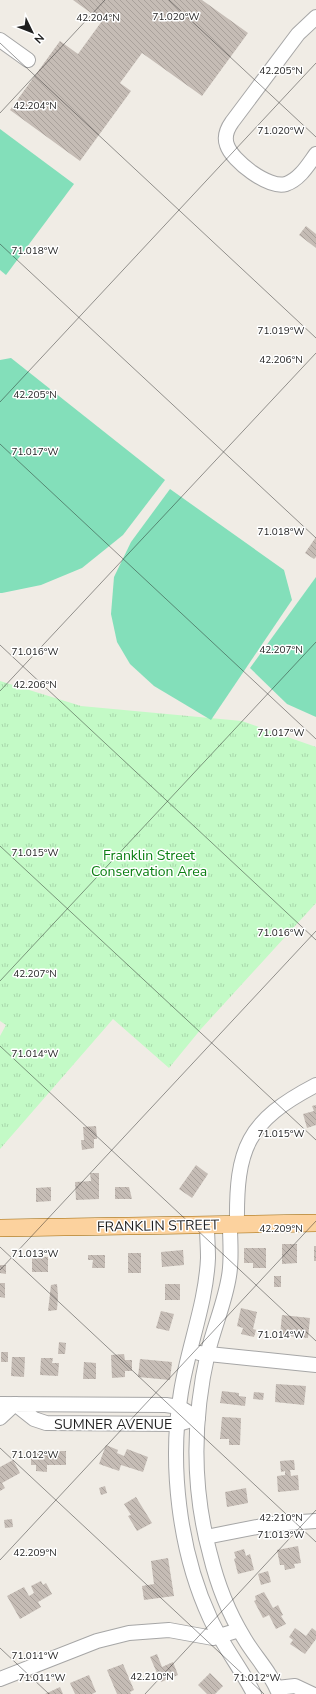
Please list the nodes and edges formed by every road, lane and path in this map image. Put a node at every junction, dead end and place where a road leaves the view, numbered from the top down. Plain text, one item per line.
1 (316, 17) edge
2 (0, 40) edge
3 (28, 60) dead end
4 (316, 154) edge
5 (316, 1085) edge
6 (316, 1223) edge
7 (233, 1224) junction
8 (207, 1225) junction
9 (0, 1228) edge
10 (190, 1352) junction
11 (208, 1354) junction
12 (316, 1365) edge
13 (0, 1404) edge
14 (15, 1404) junction
15 (179, 1407) junction
16 (0, 1418) edge
17 (198, 1418) junction
18 (178, 1424) junction
19 (316, 1521) edge
20 (206, 1537) junction
21 (209, 1551) junction
22 (190, 1556) junction
23 (239, 1630) junction
24 (220, 1637) junction
25 (0, 1678) edge
26 (278, 1691) edge
27 (254, 1694) edge
28 (312, 1694) edge

1 - 4 street
2 - 3 street
5 - 7 street
6 - 7 main road, FRANKLIN STREET
7 - 8 main road, FRANKLIN STREET
7 - 11 street
8 - 9 main road, FRANKLIN STREET
8 - 10 street
10 - 11 street
10 - 15 street
11 - 12 street
11 - 17 street
13 - 14 street, SUMNER AVENUE
14 - 15 street, SUMNER AVENUE
14 - 16 street
14 - 18 street, SUMNER AVENUE
15 - 17 street, SUMNER AVENUE
15 - 18 street
17 - 18 street, SUMNER AVENUE
17 - 20 street
18 - 22 street
19 - 20 street
20 - 21 street
21 - 22 street
21 - 23 street
22 - 24 street
23 - 24 street
23 - 26 street
24 - 25 street
24 - 27 street
26 - 28 street

